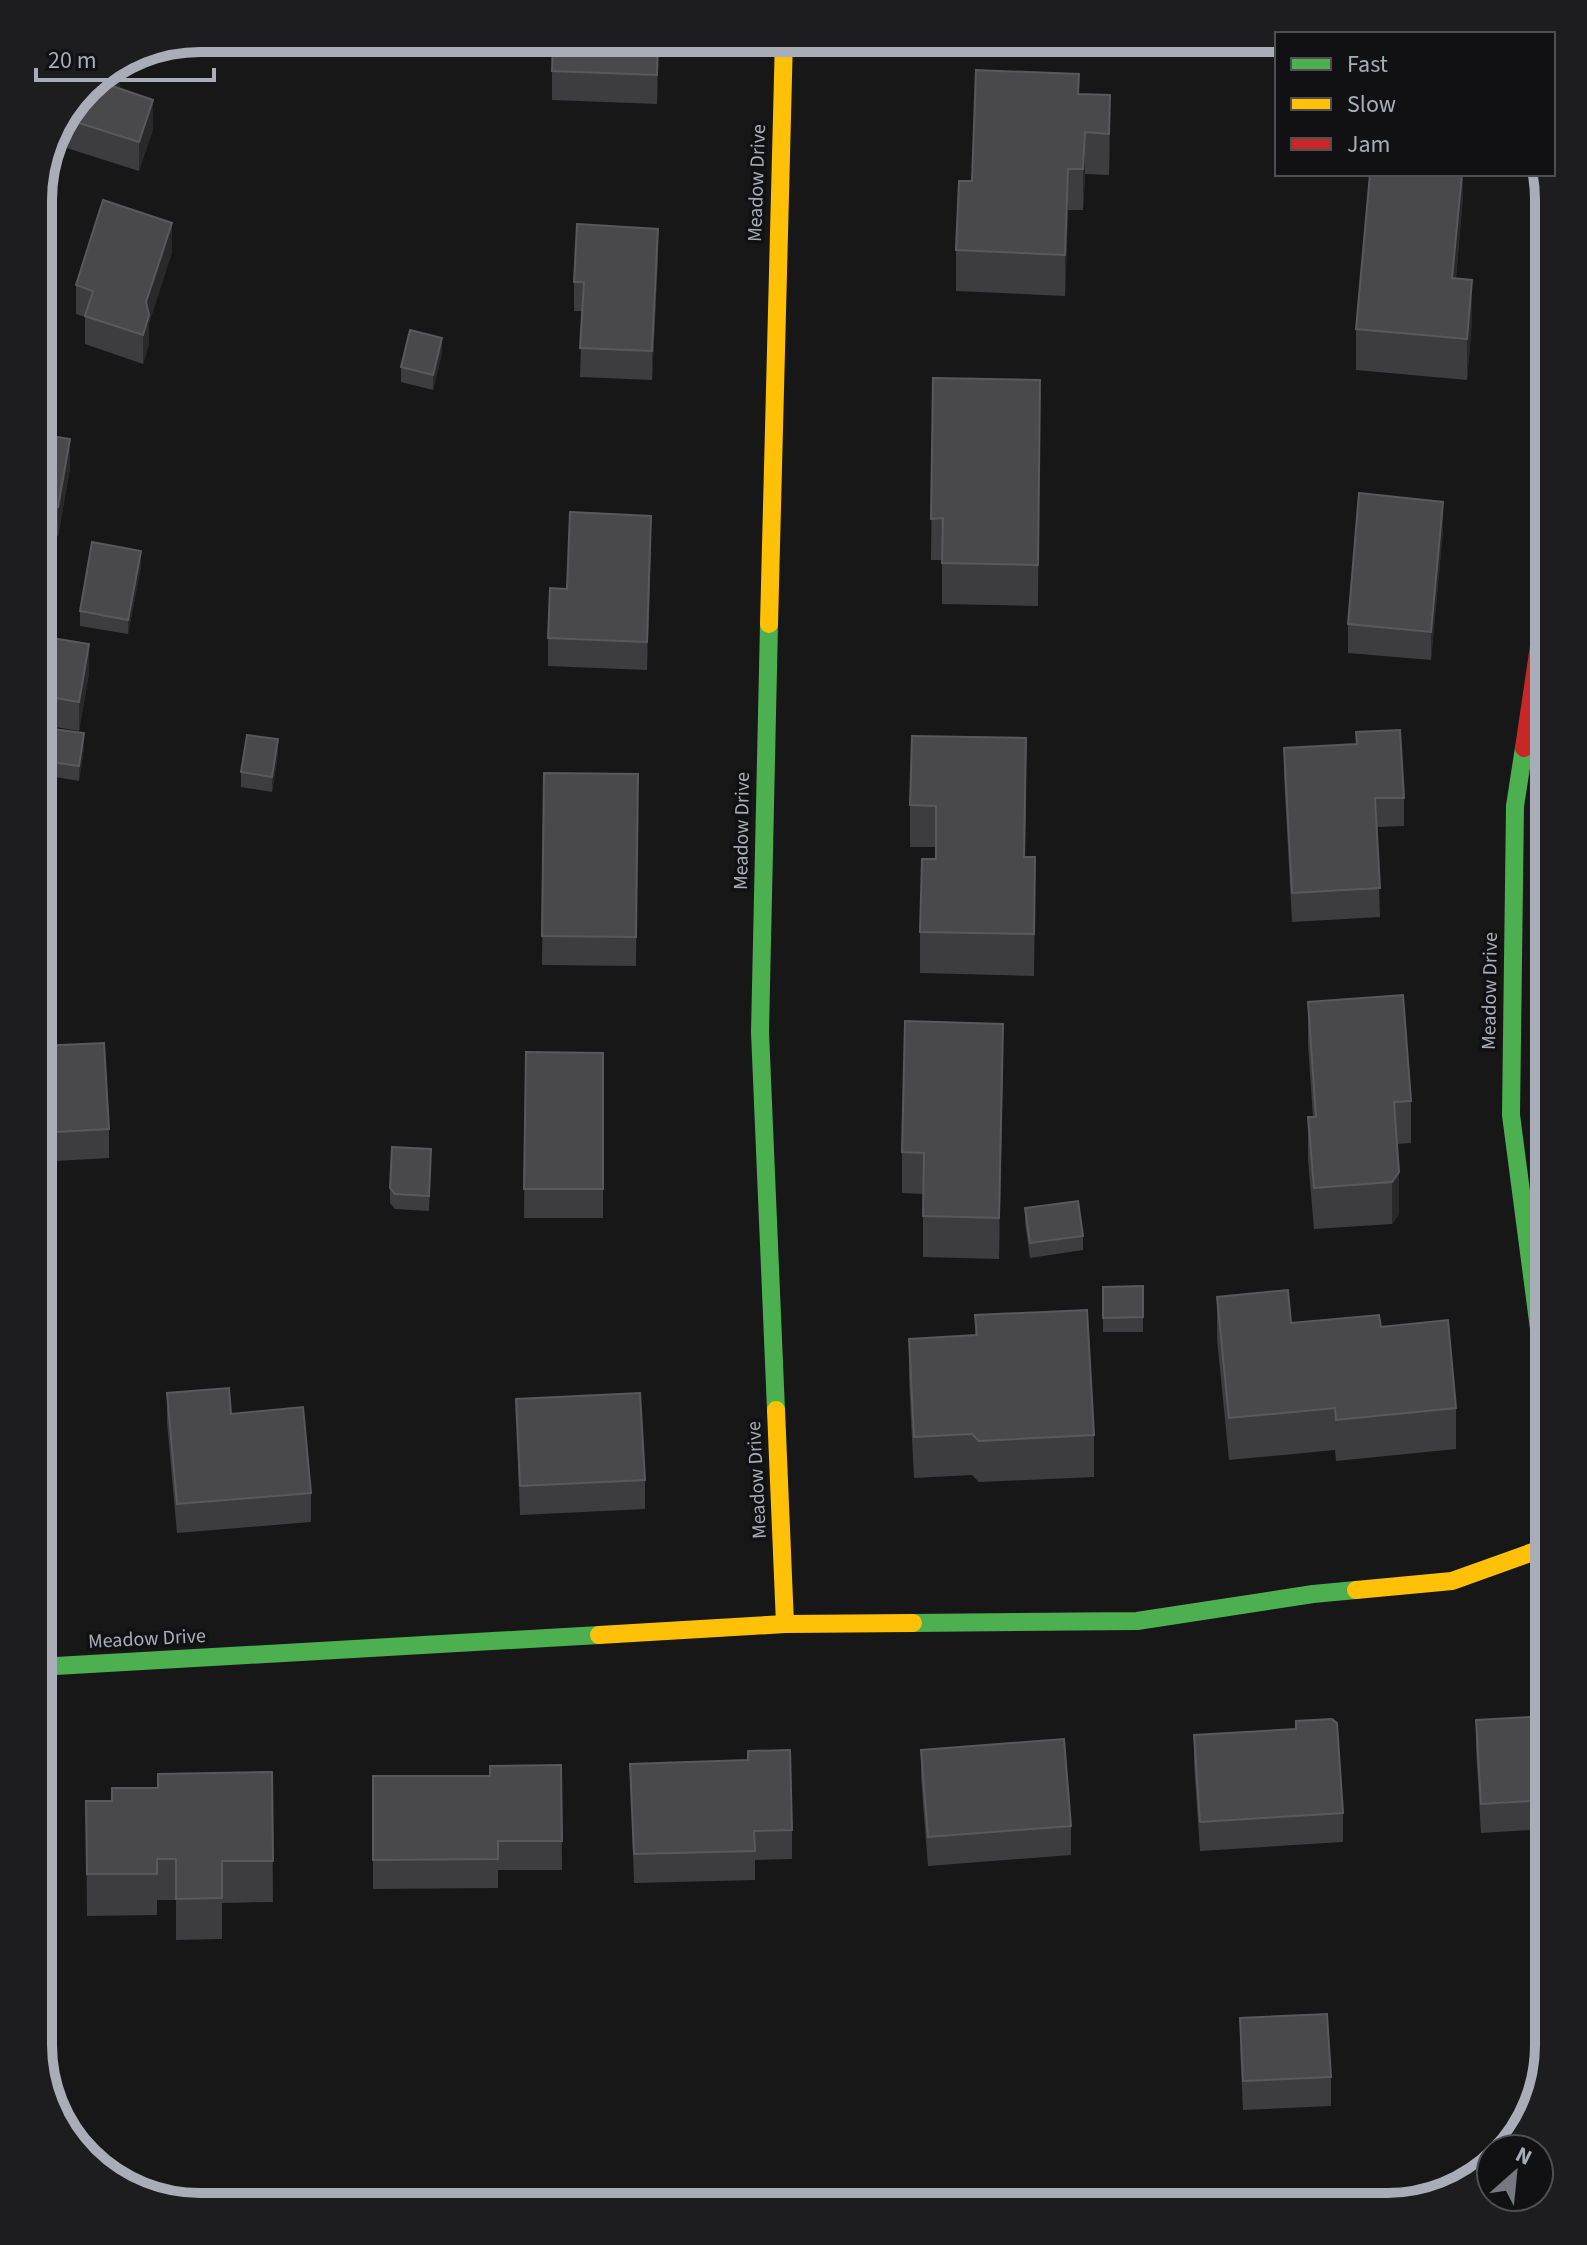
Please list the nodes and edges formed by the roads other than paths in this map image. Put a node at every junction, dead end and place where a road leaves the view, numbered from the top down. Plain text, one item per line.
1 (783, 52) edge
2 (1535, 672) edge
3 (1535, 1298) edge
4 (1535, 1551) edge
5 (785, 1624) junction
6 (52, 1666) edge

1 - 5 street, Meadow Drive
2 - 3 street, Meadow Drive
4 - 5 street, Meadow Drive
5 - 6 street, Meadow Drive

